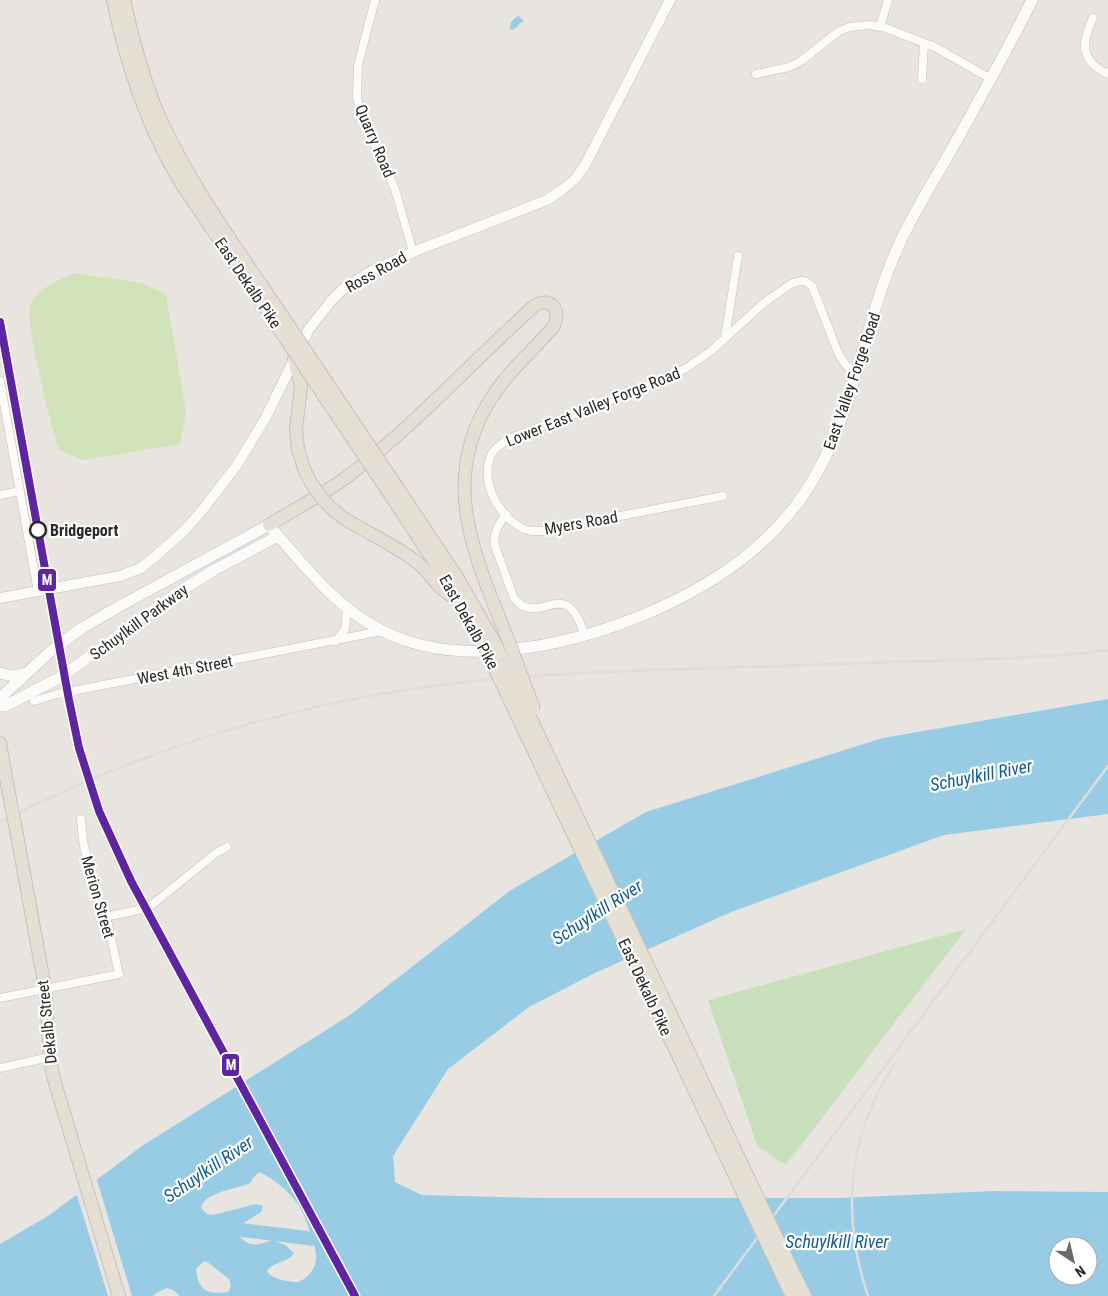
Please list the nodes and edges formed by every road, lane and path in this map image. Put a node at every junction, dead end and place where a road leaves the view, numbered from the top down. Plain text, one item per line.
1 (113, 0) edge
2 (124, 0) edge
3 (375, 0) edge
4 (888, 0) edge
5 (1032, 0) edge
6 (666, 1) edge
7 (1093, 18) dead end
8 (880, 27) junction
9 (924, 43) junction
10 (756, 74) dead end
11 (1108, 74) edge
12 (922, 79) dead end
13 (991, 79) junction
14 (413, 252) junction
15 (738, 256) dead end
16 (726, 338) junction
17 (294, 360) junction
18 (856, 374) junction
19 (0, 381) edge
20 (393, 490) junction
21 (20, 491) junction
22 (0, 494) edge
23 (723, 496) dead end
24 (506, 514) junction
25 (269, 524) junction
26 (278, 536) junction
27 (38, 592) junction
28 (0, 598) edge
29 (458, 599) junction
30 (347, 609) junction
31 (382, 631) junction
32 (584, 634) junction
33 (336, 641) junction
34 (489, 643) junction
35 (0, 673) edge
36 (26, 673) junction
37 (0, 698) edge
38 (34, 701) dead end
39 (0, 706) edge
40 (532, 720) junction
41 (0, 743) edge
42 (82, 819) dead end
43 (227, 847) dead end
44 (105, 917) junction
45 (44, 988) junction
46 (0, 998) edge
47 (50, 1057) junction
48 (0, 1068) edge
49 (787, 1273) junction
50 (120, 1296) edge
51 (792, 1296) edge
52 (805, 1296) edge

1 - 20 highway, East Dekalb Pike, bridge
2 - 20 highway, East Dekalb Pike, bridge
3 - 14 street, Quarry Road
4 - 8 street
5 - 13 main road, East Valley Forge Road
6 - 14 street, Ross Road
7 - 11 street
8 - 9 street
8 - 10 street
9 - 12 street
9 - 13 street
13 - 18 main road, East Valley Forge Road
14 - 17 street, Ross Road
15 - 16 street
16 - 18 street, Lower East Valley Forge Road
16 - 24 street, Lower East Valley Forge Road
17 - 27 street, Ross Road
17 - 29 highway, bridge
18 - 32 main road, East Valley Forge Road
19 - 21 street
20 - 29 highway, East Dekalb Pike
20 - 34 highway, East Dekalb Pike
21 - 22 street
21 - 27 street
23 - 24 street, Myers Road
24 - 32 street
25 - 26 main road, East Valley Forge Road
25 - 36 main road, Schuylkill Parkway
25 - 40 highway, bridge
26 - 30 main road, East Valley Forge Road
26 - 39 main road, Schuylkill Parkway
27 - 28 street, Ross Road
29 - 34 highway, East Dekalb Pike
30 - 31 main road, East Valley Forge Road
30 - 33 street
31 - 32 main road, East Valley Forge Road
31 - 33 street, West 4th Street
33 - 38 street, West 4th Street
34 - 40 highway, East Dekalb Pike, bridge
34 - 49 highway, East Dekalb Pike, bridge
35 - 36 main road
36 - 37 main road, Schuylkill Parkway
40 - 49 highway, East Dekalb Pike, bridge
41 - 45 highway, Dekalb Street, bridge
42 - 44 street, Merion Street
43 - 44 street
44 - 45 street, Merion Street
45 - 46 street
45 - 47 highway, Dekalb Street
47 - 48 street
47 - 50 highway, Dekalb Street
49 - 51 highway
49 - 52 highway

